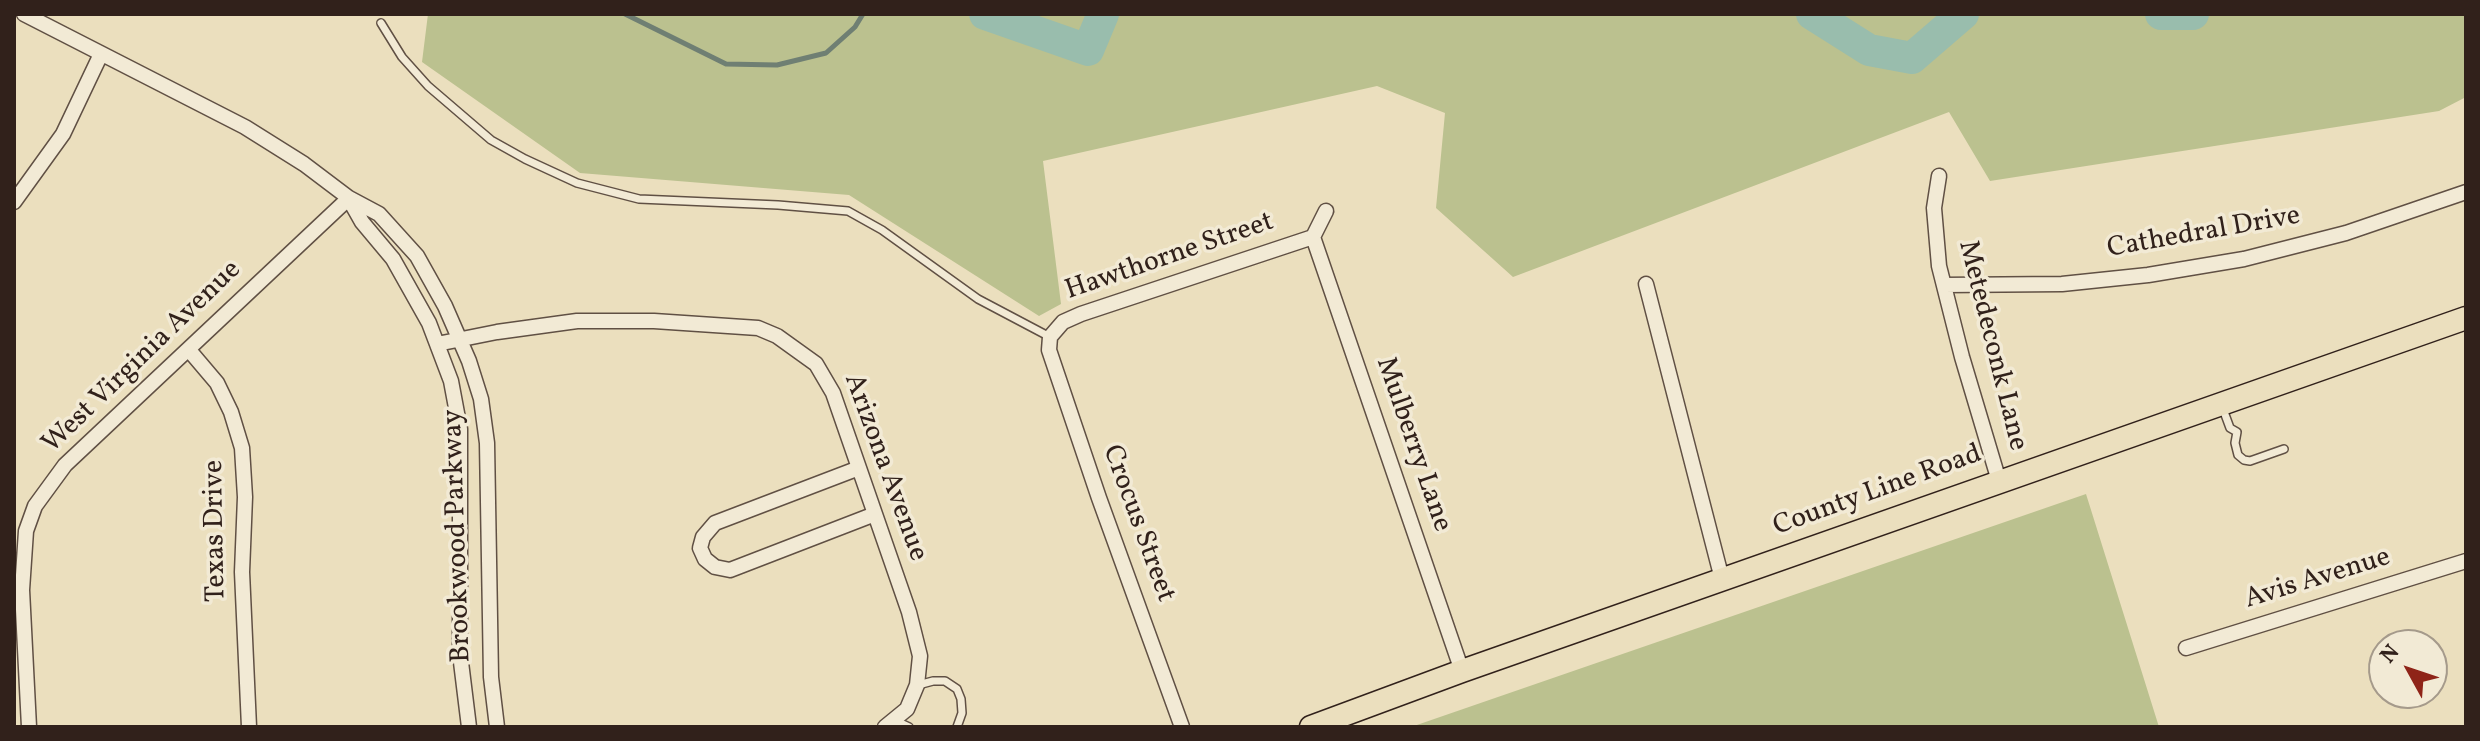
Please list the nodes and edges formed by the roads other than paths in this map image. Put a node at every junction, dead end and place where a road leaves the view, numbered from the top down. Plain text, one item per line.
1 (24, 14) edge
2 (381, 23) dead end
3 (101, 54) junction
4 (1939, 176) dead end
5 (2466, 192) edge
6 (349, 198) junction
7 (14, 202) edge
8 (1326, 211) dead end
9 (1313, 237) junction
10 (1646, 284) dead end
11 (1944, 285) junction
12 (2466, 318) edge
13 (1050, 337) junction
14 (460, 340) junction
15 (437, 344) junction
16 (189, 350) junction
17 (2221, 404) junction
18 (2284, 449) dead end
19 (859, 468) junction
20 (1999, 481) junction
21 (875, 514) junction
22 (2466, 561) edge
23 (1722, 579) junction
24 (2186, 648) dead end
25 (1462, 671) junction
26 (917, 685) junction
27 (890, 724) edge
28 (29, 727) edge
29 (249, 727) edge
30 (469, 727) edge
31 (497, 727) edge
32 (909, 727) edge
33 (957, 727) edge
34 (1182, 727) edge
35 (1311, 727) edge

1 - 3 street, Brookwood Parkway
2 - 13 lane
3 - 6 street, Brookwood Parkway
3 - 7 street
4 - 11 street, Metedeconk Lane
5 - 11 street, Cathedral Drive
6 - 14 street, Brookwood Parkway
6 - 15 street, Brookwood Parkway
6 - 16 street, West Virginia Avenue
8 - 9 street
9 - 13 street, Hawthorne Street
9 - 25 street, Mulberry Lane
10 - 23 street
11 - 20 street, Metedeconk Lane
12 - 17 main road, County Line Road
13 - 34 street, Crocus Street
14 - 15 street, Arizona Avenue
14 - 19 street, Arizona Avenue
14 - 31 street, Brookwood Parkway
15 - 30 street, Brookwood Parkway
16 - 28 street, West Virginia Avenue
16 - 29 street, Texas Drive
17 - 18 lane
17 - 20 main road, County Line Road
19 - 21 street, Arizona Avenue
19 - 21 street
20 - 23 main road, County Line Road
21 - 26 street, Arizona Avenue
22 - 24 street, Avis Avenue
23 - 25 main road, County Line Road
25 - 35 main road, County Line Road
26 - 27 street
26 - 33 lane
27 - 32 lane

